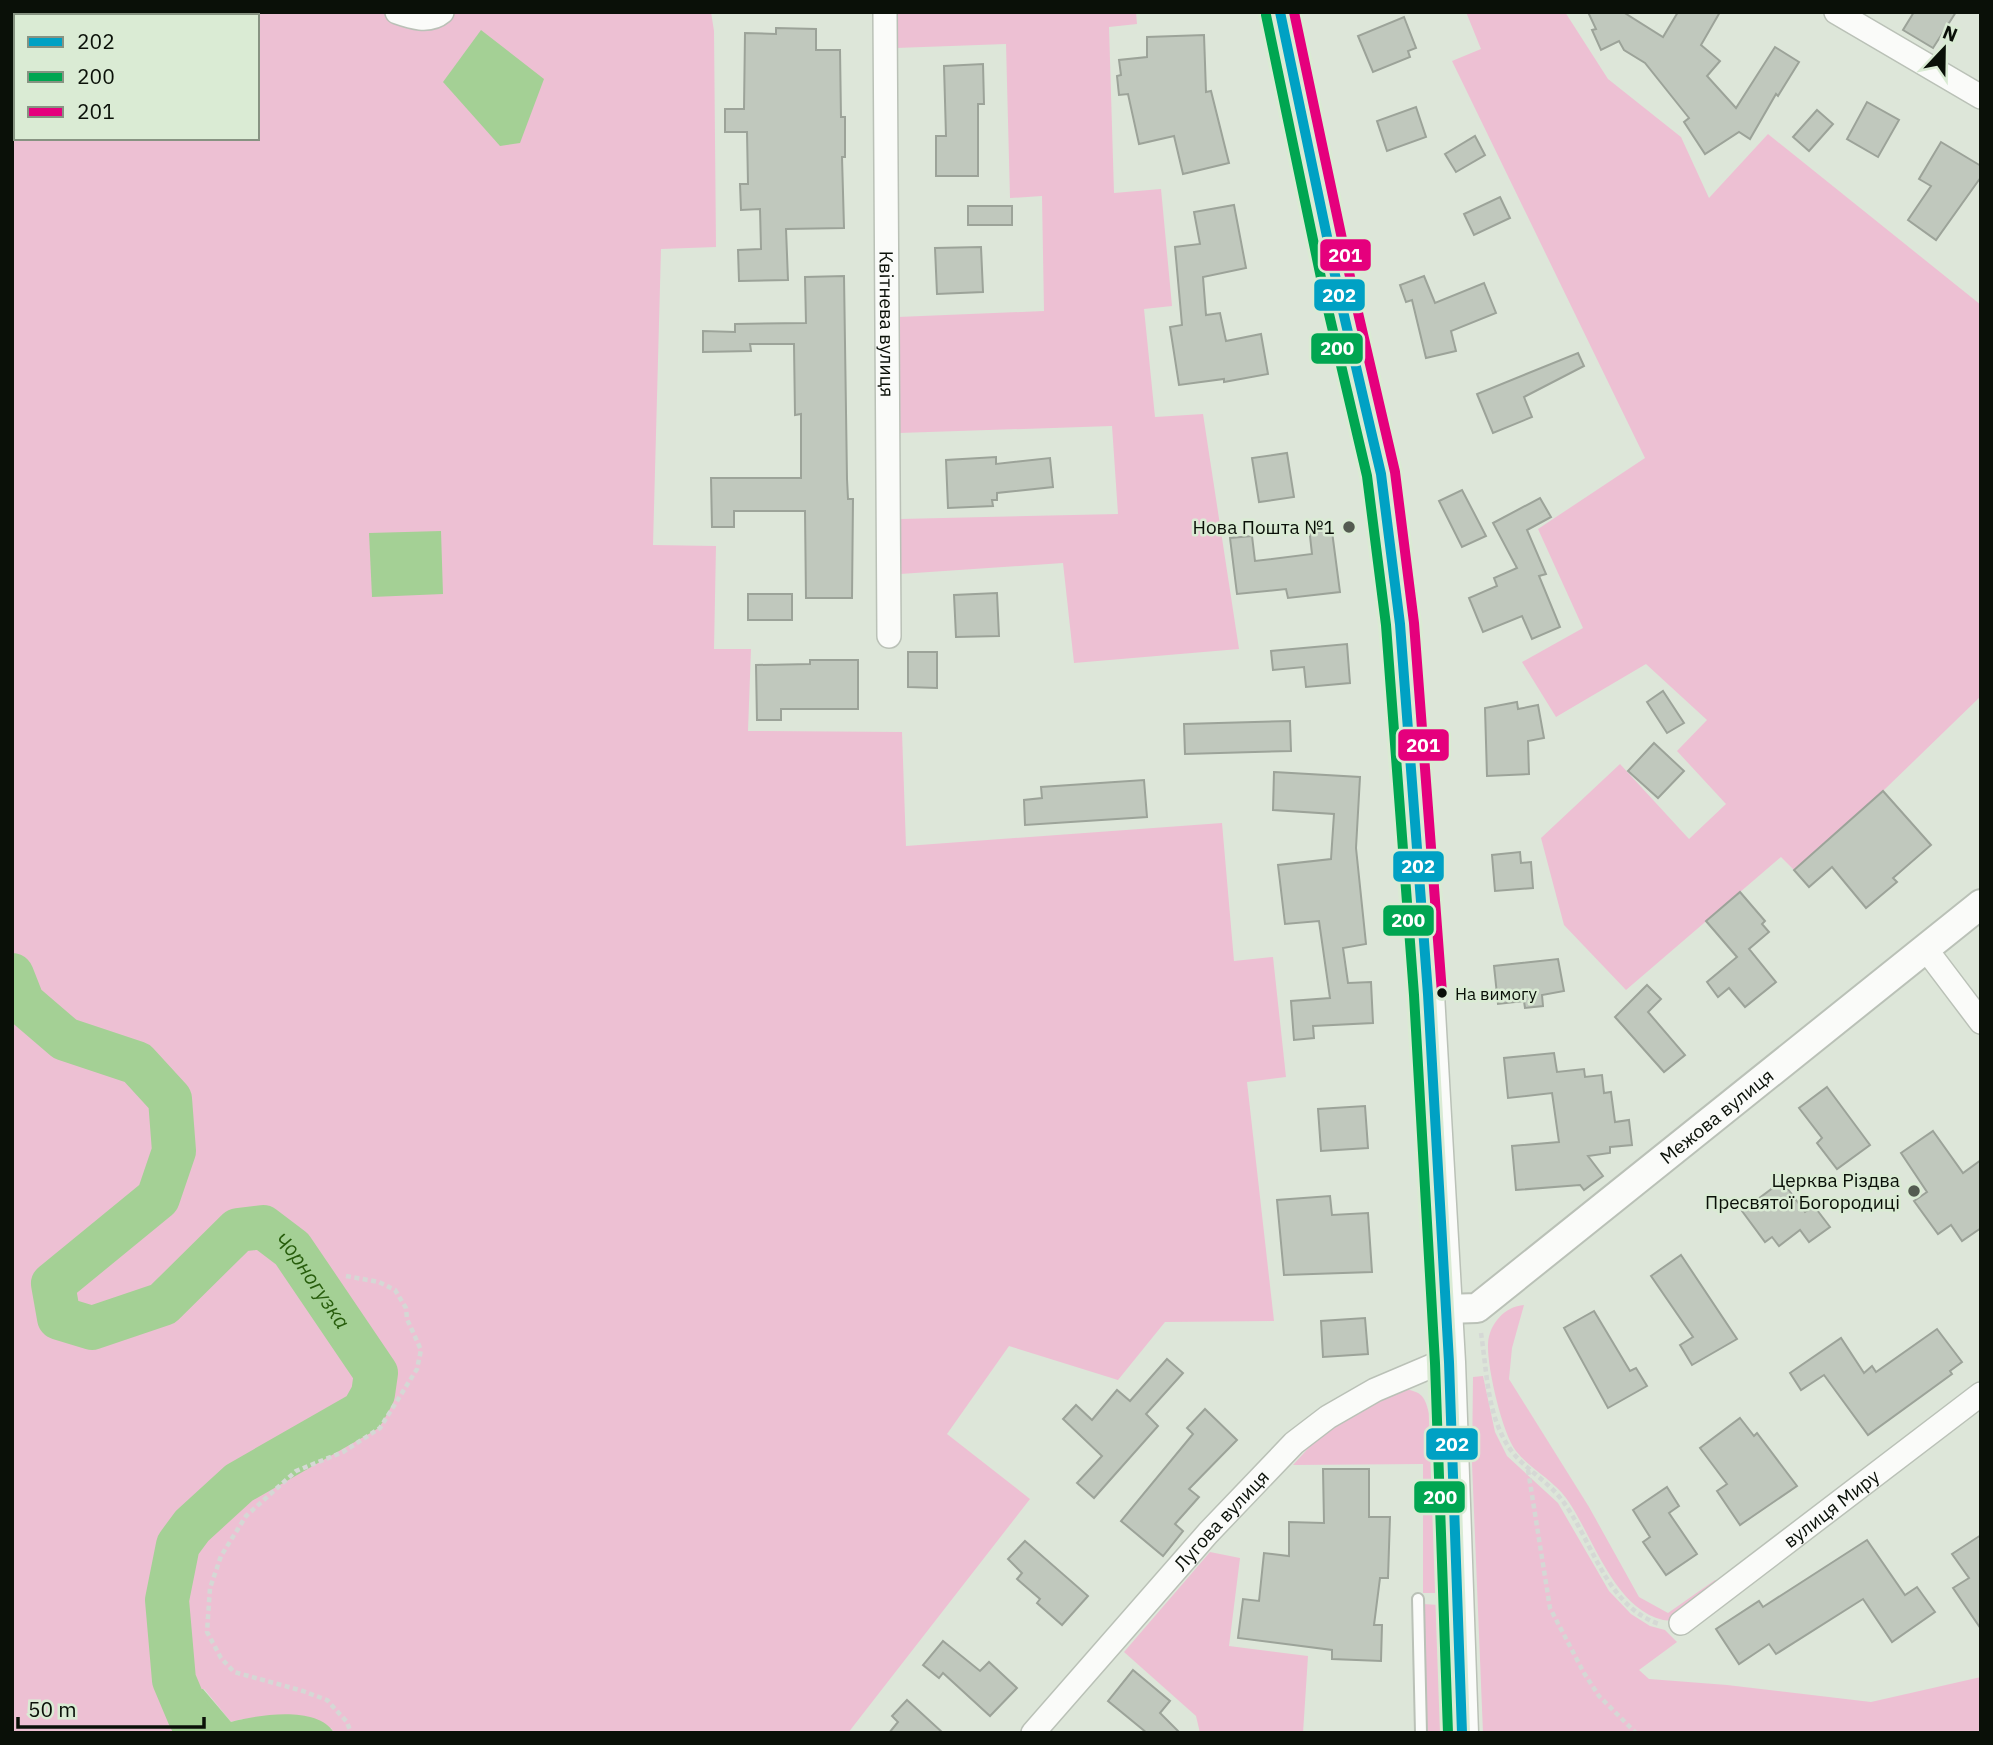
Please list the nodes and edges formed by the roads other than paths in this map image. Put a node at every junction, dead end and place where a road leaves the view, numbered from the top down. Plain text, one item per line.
1 (397, 12) edge
2 (442, 12) edge
3 (885, 12) edge
4 (1280, 12) edge
5 (1836, 12) edge
6 (1981, 97) edge
7 (890, 636) dead end
8 (1981, 904) edge
9 (1926, 948) junction
10 (1981, 1022) edge
11 (1446, 1310) junction
12 (1449, 1362) junction
13 (1981, 1394) edge
14 (1418, 1599) dead end
15 (1681, 1623) road end
16 (1033, 1733) edge
17 (1421, 1733) edge
18 (1462, 1733) edge

1 - 2 street
3 - 7 street, Квітнева вулиця
4 - 11 main road
5 - 6 street
8 - 9 street, Межова вулиця
9 - 10 street
9 - 11 street, Межова вулиця
11 - 12 main road
12 - 16 street, Лугова вулиця
12 - 18 main road
13 - 15 street, вулиця Миру
14 - 17 lane

